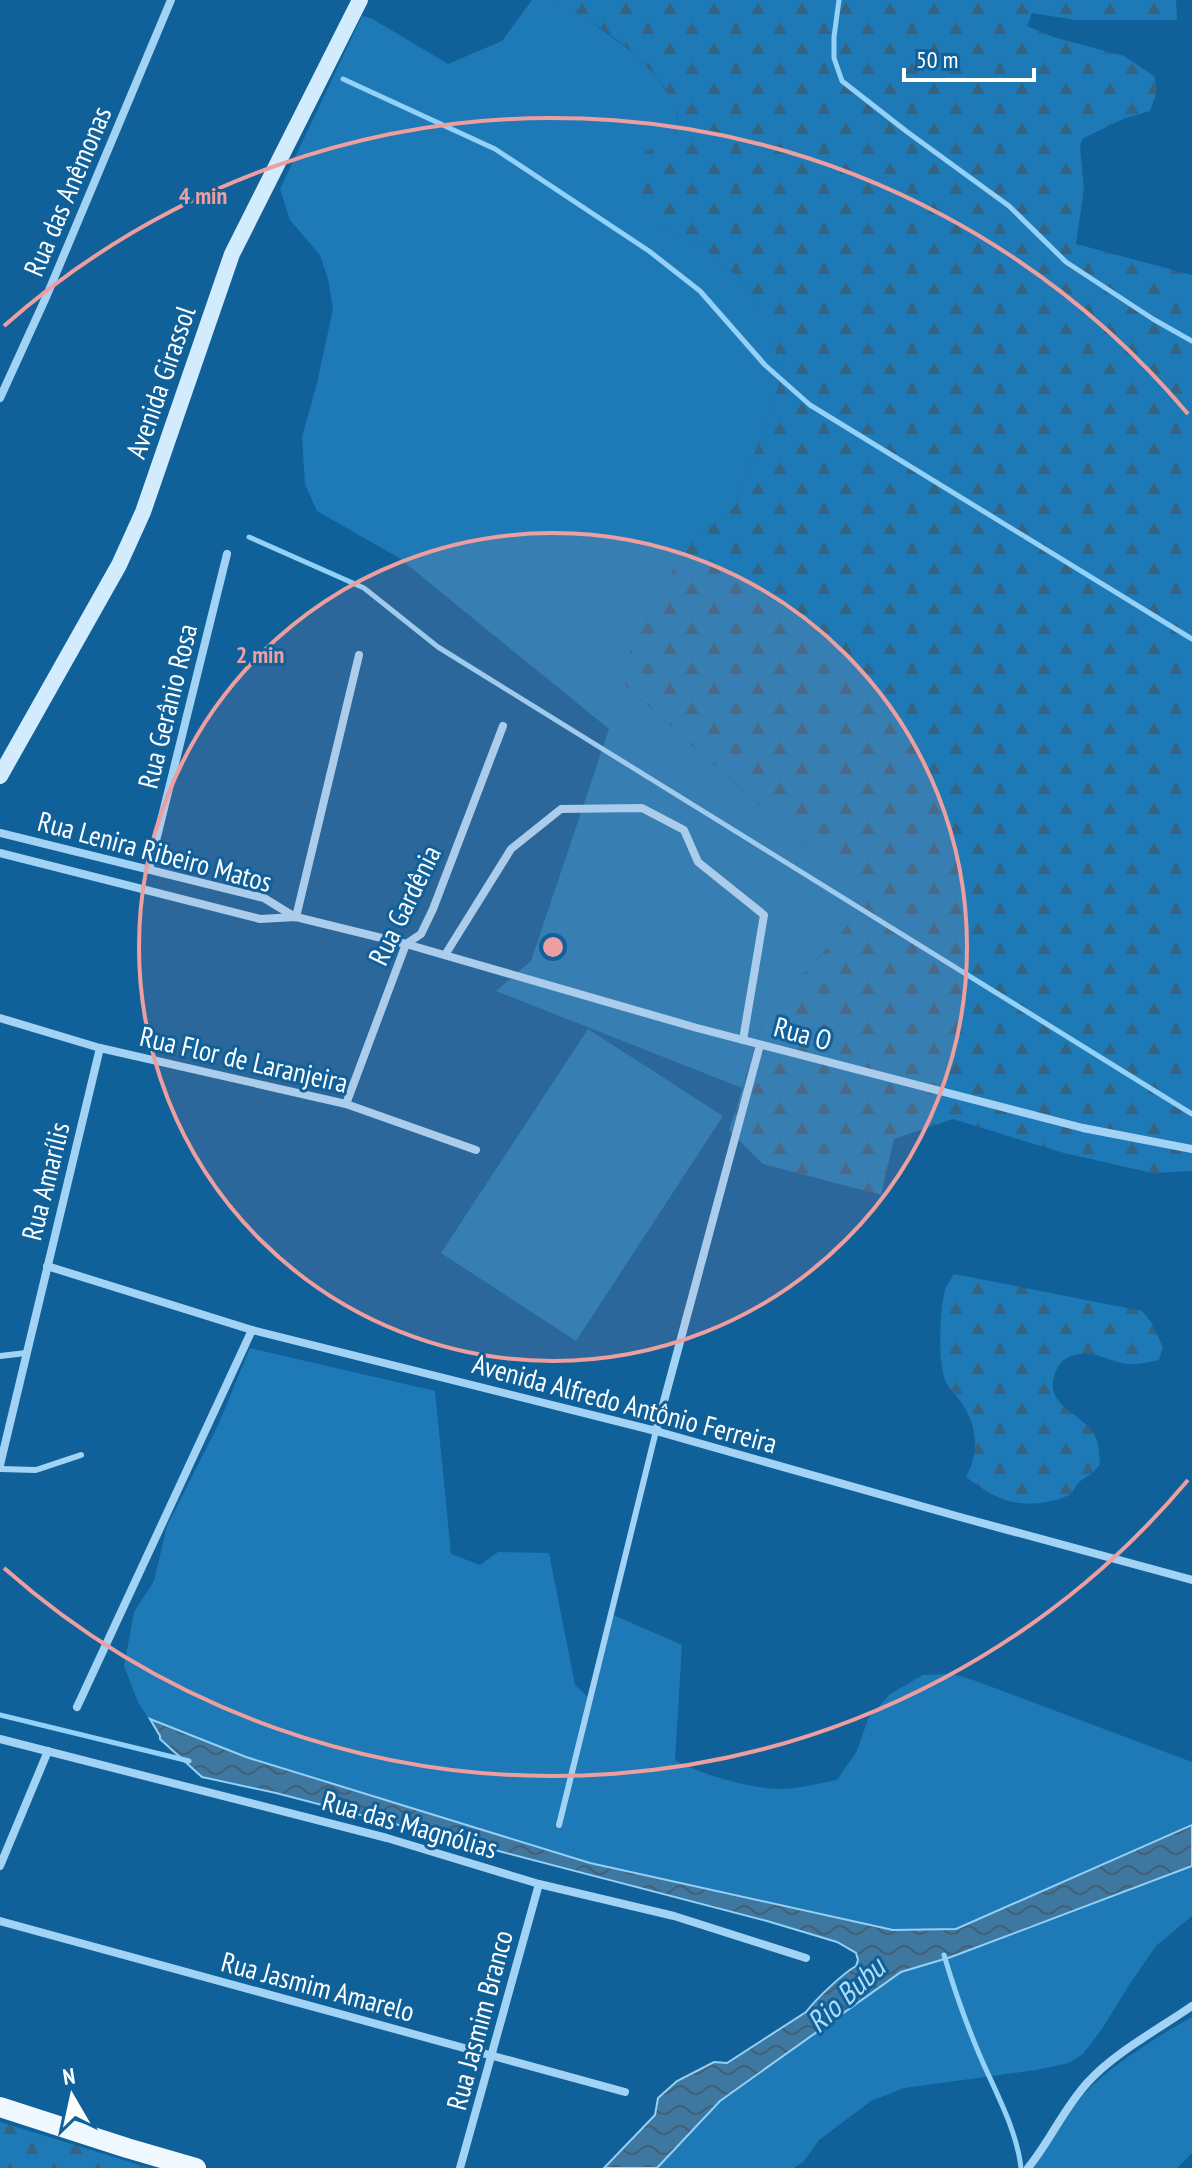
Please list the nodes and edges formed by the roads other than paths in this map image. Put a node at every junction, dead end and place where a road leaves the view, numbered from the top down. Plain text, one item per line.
1 (171, 0) edge
2 (360, 0) edge
3 (0, 398) edge
4 (227, 554) dead end
5 (359, 655) dead end
6 (503, 726) dead end
7 (0, 776) edge
8 (0, 833) edge
9 (0, 853) edge
10 (149, 869) junction
11 (296, 917) junction
12 (406, 944) junction
13 (445, 955) junction
14 (0, 1018) edge
15 (743, 1040) junction
16 (760, 1045) junction
17 (100, 1048) junction
18 (346, 1104) junction
19 (1192, 1149) edge
20 (476, 1150) dead end
21 (47, 1266) junction
22 (252, 1330) junction
23 (26, 1353) junction
24 (0, 1356) edge
25 (656, 1431) junction
26 (81, 1455) dead end
27 (0, 1467) edge
28 (1192, 1580) edge
29 (77, 1707) dead end
30 (0, 1739) edge
31 (48, 1751) junction
32 (559, 1825) dead end
33 (0, 1866) edge
34 (539, 1884) junction
35 (0, 1921) edge
36 (806, 1958) dead end
37 (1192, 2006) edge
38 (491, 2056) junction
39 (625, 2092) dead end
40 (0, 2107) edge
41 (196, 2168) edge
42 (460, 2168) edge
43 (1028, 2168) edge

1 - 3 street, Rua das Anêmonas
2 - 7 street, Avenida Girassol
4 - 10 street, Rua Gerânio Rosa
5 - 11 street
6 - 12 street, Rua Gardênia
8 - 10 street, Rua Lenira Ribeiro Matos
9 - 11 street, Rua Lenira Ribeiro Matos
10 - 11 street, Rua Lenira Ribeiro Matos
11 - 12 street, Rua Lenira Ribeiro Matos
12 - 13 street, Rua O
12 - 18 street, Rua Gardênia
13 - 15 street, Rua O
13 - 15 street
14 - 17 street, Rua Flor de Laranjeira
15 - 16 street, Rua O
16 - 19 street, Rua O
16 - 25 street
17 - 18 street, Rua Flor de Laranjeira
17 - 21 street, Rua Amarílis
18 - 20 street, Rua Flor de Laranjeira
21 - 22 street, Avenida Alfredo Antônio Ferreira
21 - 23 street, Rua Amarílis
22 - 25 street, Avenida Alfredo Antônio Ferreira
22 - 29 street
23 - 24 lane
23 - 27 street, Rua Amarílis
25 - 28 street, Avenida Alfredo Antônio Ferreira
25 - 32 lane
26 - 27 lane
30 - 31 street, Rua das Magnólias
31 - 33 street
31 - 34 street, Rua das Magnólias
34 - 36 street, Rua das Magnólias
34 - 38 street, Rua Jasmim Branco
35 - 38 street, Rua Jasmim Amarelo
37 - 43 street
38 - 39 street, Rua Jasmim Amarelo
38 - 42 street, Rua Jasmim Branco
40 - 41 main road

